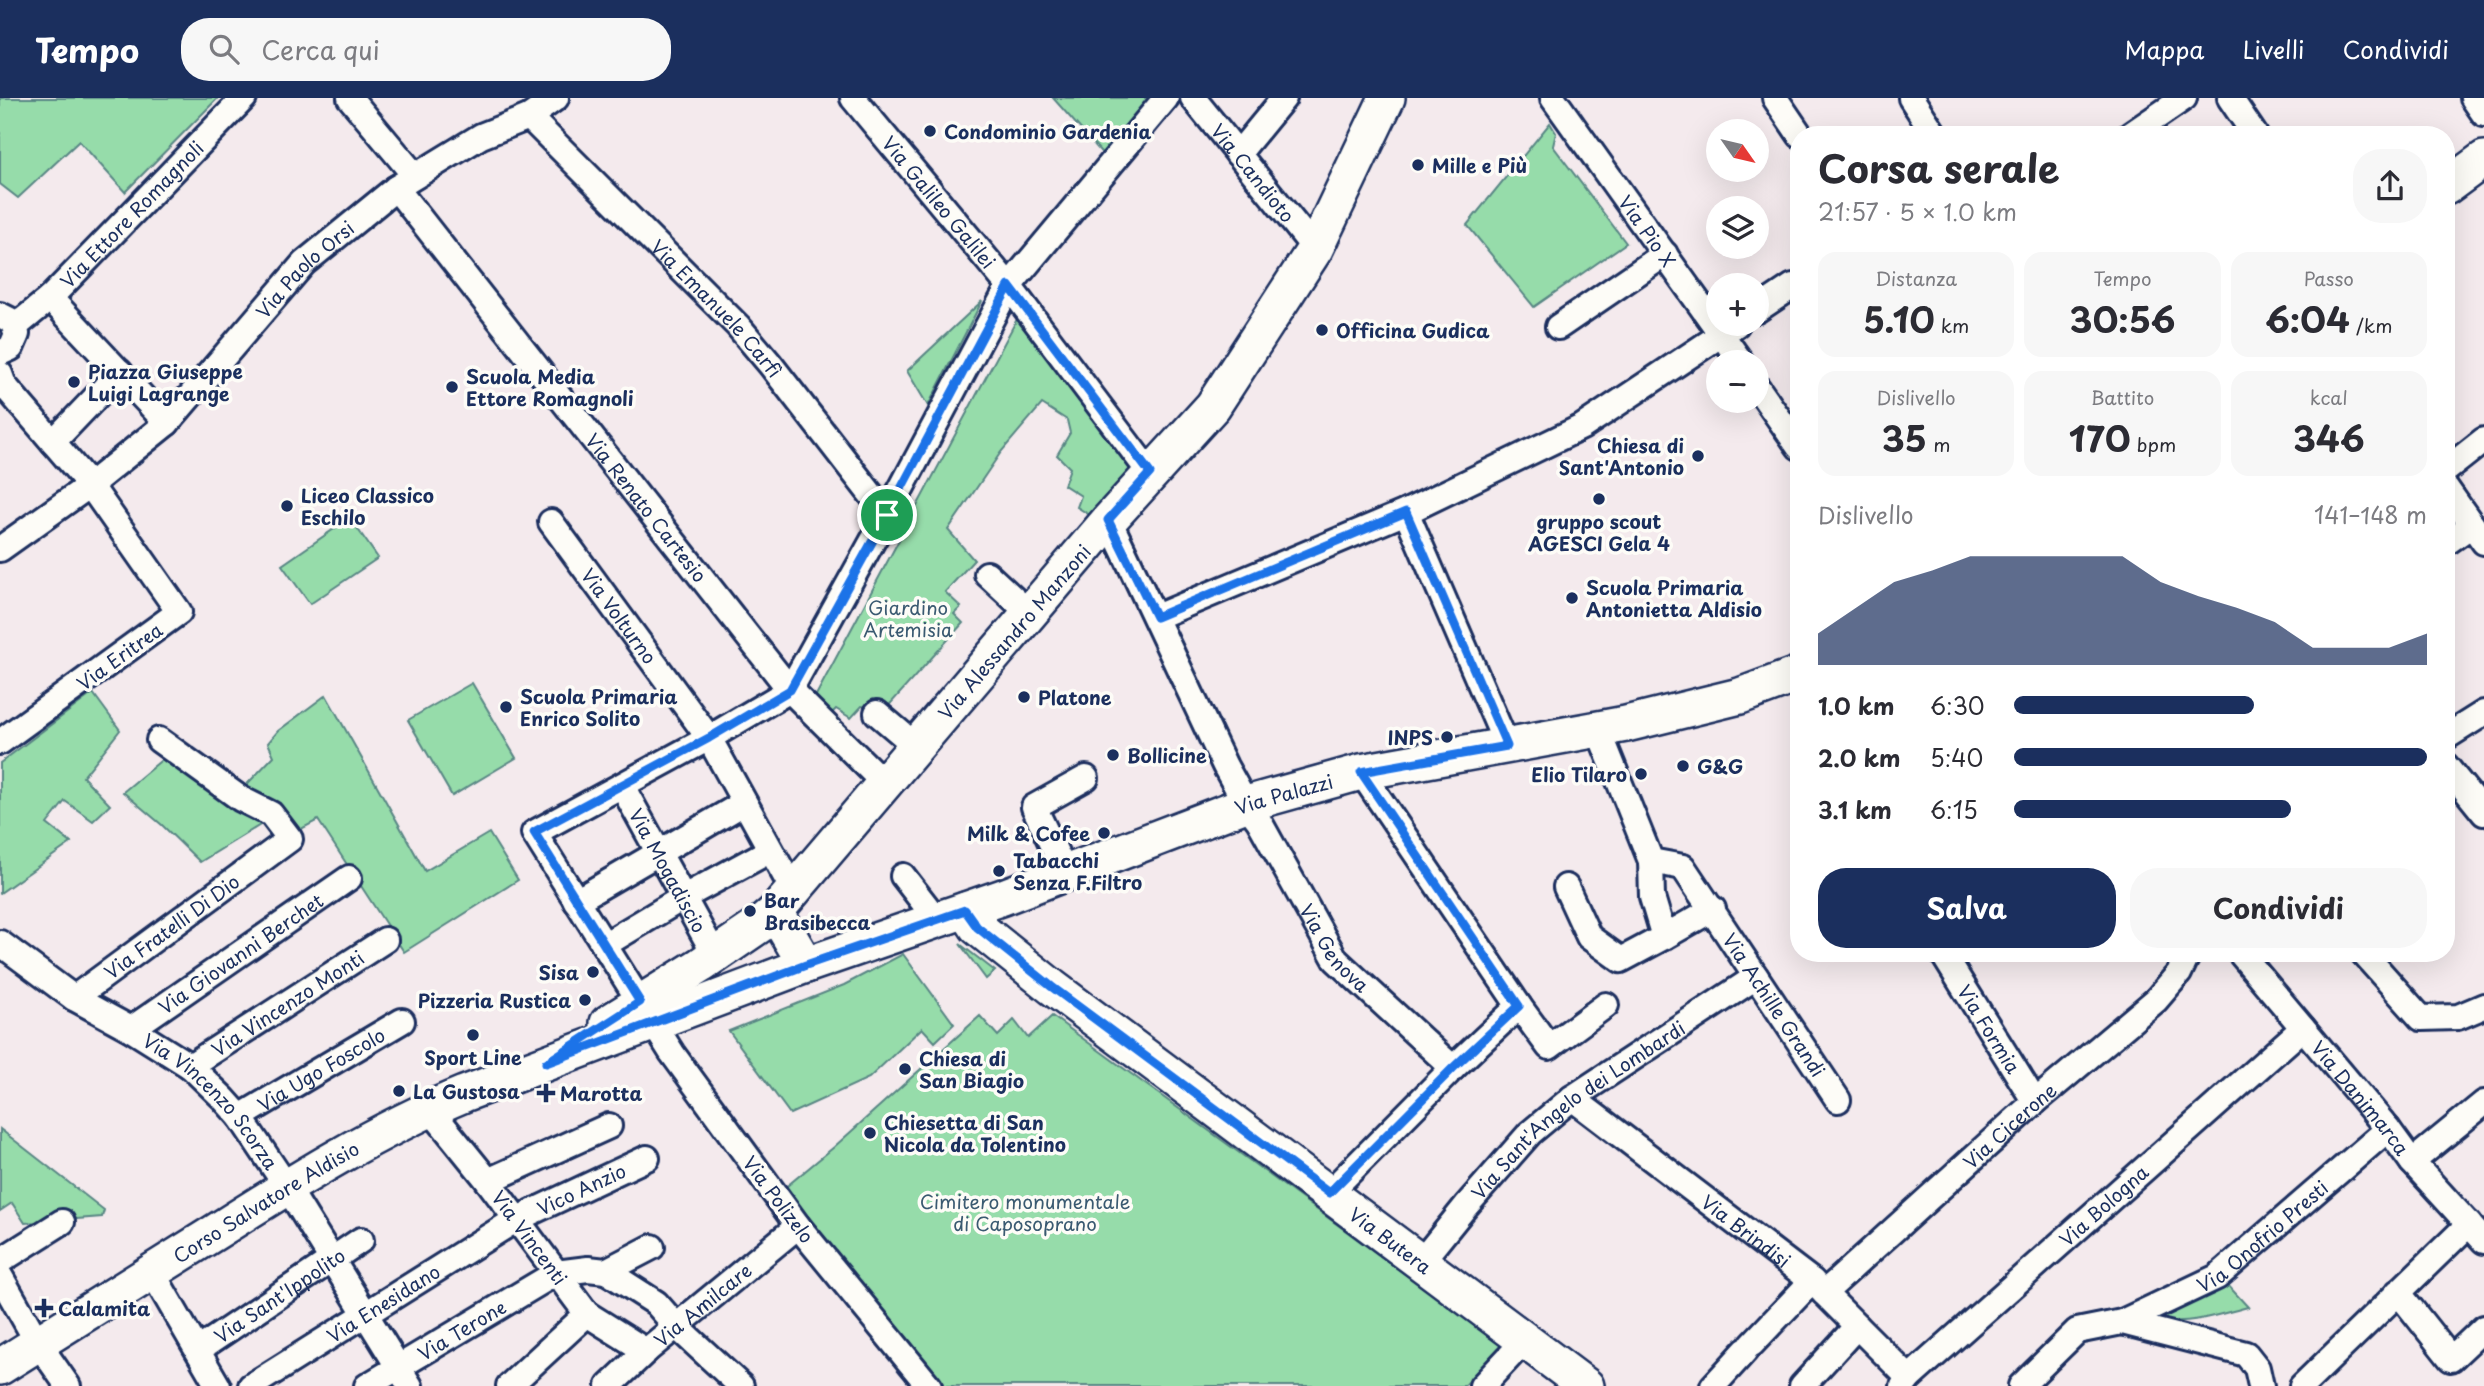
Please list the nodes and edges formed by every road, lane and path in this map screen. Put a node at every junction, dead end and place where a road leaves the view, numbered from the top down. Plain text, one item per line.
1 (244, 98) edge
2 (351, 98) edge
3 (556, 98) edge
4 (1167, 98) edge
5 (1193, 98) edge
6 (1284, 98) edge
7 (1387, 98) edge
8 (1553, 98) edge
9 (1775, 98) edge
10 (1911, 98) edge
11 (2184, 98) edge
12 (2230, 98) edge
13 (2473, 98) edge
14 (867, 103) edge
15 (2484, 114) edge
16 (529, 117) junction
17 (1794, 126) edge
18 (1930, 126) edge
19 (2143, 126) edge
20 (2249, 126) edge
21 (1238, 154) junction
22 (2484, 159) edge
23 (2455, 180) edge
24 (406, 182) junction
25 (1315, 249) junction
26 (1665, 254) junction
27 (1009, 286) junction
28 (1790, 288) edge
29 (50, 298) junction
30 (1706, 302) edge
31 (1769, 302) edge
32 (8, 321) edge
33 (1558, 327) dead end
34 (1718, 336) edge
35 (0, 353) edge
36 (120, 372) junction
37 (0, 374) edge
38 (1769, 404) edge
39 (167, 423) junction
40 (1790, 434) edge
41 (2484, 440) edge
42 (53, 442) junction
43 (2455, 463) edge
44 (1150, 473) junction
45 (90, 485) junction
46 (2455, 501) edge
47 (1406, 512) junction
48 (887, 515) junction
49 (1108, 520) junction
50 (551, 522) dead end
51 (2478, 534) edge
52 (2455, 540) edge
53 (0, 549) edge
54 (987, 574) dead end
55 (1029, 613) junction
56 (1156, 617) junction
57 (1790, 681) edge
58 (790, 690) junction
59 (877, 713) dead end
60 (2484, 713) edge
61 (1598, 729) junction
62 (2455, 731) edge
63 (709, 738) junction
64 (159, 740) dead end
65 (0, 742) edge
66 (916, 746) junction
67 (1507, 746) junction
68 (1361, 772) junction
69 (2455, 777) edge
70 (1086, 778) dead end
71 (884, 783) junction
72 (622, 786) junction
73 (744, 803) junction
74 (1246, 804) junction
75 (2484, 813) edge
76 (769, 851) junction
77 (660, 853) junction
78 (1651, 861) junction
79 (1066, 874) junction
80 (904, 876) dead end
81 (349, 878) dead end
82 (1566, 887) dead end
83 (684, 897) junction
84 (1003, 897) junction
85 (576, 901) junction
86 (782, 903) junction
87 (1713, 909) junction
88 (951, 915) junction
89 (1664, 937) junction
90 (385, 940) dead end
91 (0, 943) edge
92 (604, 945) junction
93 (715, 955) junction
94 (815, 962) junction
95 (1948, 962) edge
96 (2184, 962) edge
97 (2248, 962) edge
98 (2371, 962) edge
99 (1027, 968) junction
100 (1756, 977) junction
101 (74, 998) junction
102 (1606, 1005) dead end
103 (1519, 1006) junction
104 (2484, 1006) edge
105 (647, 1012) junction
106 (402, 1021) dead end
107 (2303, 1028) junction
108 (131, 1029) junction
109 (190, 1066) junction
110 (1453, 1068) junction
111 (1572, 1098) junction
112 (1838, 1100) dead end
113 (2035, 1102) junction
114 (2484, 1103) edge
115 (429, 1108) junction
116 (240, 1117) junction
117 (610, 1126) dead end
118 (2388, 1129) junction
119 (647, 1158) dead end
120 (2413, 1162) junction
121 (488, 1181) junction
122 (287, 1187) junction
123 (1329, 1193) junction
124 (516, 1219) junction
125 (61, 1222) dead end
126 (798, 1226) junction
127 (2476, 1233) edge
128 (361, 1240) dead end
129 (652, 1247) dead end
130 (332, 1259) junction
131 (0, 1261) edge
132 (1420, 1263) junction
133 (606, 1271) junction
134 (152, 1272) junction
135 (556, 1273) junction
136 (0, 1276) edge
137 (1818, 1287) junction
138 (2398, 1292) junction
139 (587, 1314) junction
140 (367, 1315) junction
141 (2122, 1322) junction
142 (1857, 1326) junction
143 (677, 1327) junction
144 (2484, 1328) edge
145 (1525, 1340) junction
146 (38, 1343) junction
147 (198, 1350) junction
148 (646, 1351) junction
149 (0, 1367) edge
150 (404, 1376) edge
151 (1906, 1382) edge
152 (737, 1385) edge
153 (68, 1386) edge
154 (218, 1386) edge
155 (251, 1386) edge
156 (367, 1386) edge
157 (509, 1386) edge
158 (609, 1386) edge
159 (929, 1386) edge
160 (1482, 1386) edge
161 (1586, 1386) edge
162 (1713, 1386) edge
163 (1802, 1386) edge
164 (2021, 1386) edge
165 (2261, 1386) edge
166 (2302, 1386) edge

1 - 29 street, Via Ettore Romagnoli
2 - 24 street, Via Renato Cartesio
3 - 16 street, Via Paolo Orsi
4 - 27 street
5 - 21 street, Via Candioto
6 - 21 street
7 - 25 street, Via Alessandro Manzoni
8 - 26 street, Via Pio X
9 - 17 street
10 - 18 street
11 - 19 street
12 - 20 street
13 - 15 street
14 - 27 street, Via Galileo Galilei
16 - 24 street, Via Paolo Orsi
16 - 48 street, Via Emanuele Carfì
21 - 25 street, Via Candioto
22 - 23 street
24 - 39 street, Via Paolo Orsi
24 - 58 street, Via Renato Cartesio
25 - 44 street, Via Alessandro Manzoni
26 - 30 street, Via Pio X
26 - 33 street
27 - 44 street, Via Galileo Galilei
27 - 48 street
28 - 31 street
29 - 32 street, Via Ettore Romagnoli
29 - 36 street
32 - 35 street
34 - 47 street
36 - 39 street
36 - 42 street
37 - 42 street
38 - 40 street
39 - 45 street, Via Paolo Orsi
41 - 43 street
42 - 45 street
44 - 49 street, Via Alessandro Manzoni
45 - 53 street, Via Paolo Orsi
45 - 65 street, Via Eritrea
46 - 51 street
47 - 56 street
47 - 67 street
48 - 58 street
49 - 55 street, Via Alessandro Manzoni
49 - 56 street, Via Genova
50 - 63 street, Via Volturno
51 - 52 street
54 - 55 street
55 - 66 street, Via Alessandro Manzoni
56 - 74 street, Via Genova
57 - 61 street, Via Palazzi
58 - 63 street
58 - 71 street, Via Renato Cartesio
59 - 66 street
60 - 62 street
61 - 67 street, Via Palazzi
61 - 78 street
63 - 72 street
63 - 73 street, Via Volturno
64 - 101 street, Via Fratelli Di Dio
66 - 71 street, Via Alessandro Manzoni
67 - 68 street, Via Palazzi
68 - 74 street, Via Palazzi
68 - 103 street
69 - 75 street
70 - 79 street
71 - 86 street, Via Alessandro Manzoni
72 - 77 street, Via Mogadiscio
72 - 85 street, Via Polizelo
73 - 76 street, Via Volturno
73 - 77 street
74 - 79 street, Via Palazzi
74 - 110 street, Via Genova
76 - 83 street
76 - 86 street, Via Volturno
77 - 83 street, Via Mogadiscio
77 - 85 street
78 - 87 street, Via Achille Grandi
78 - 89 street
79 - 84 street, Via Palazzi
80 - 88 street
81 - 108 street, Via Giovanni Berchet
82 - 89 street
83 - 92 street
83 - 93 street, Via Mogadiscio
84 - 88 street, Via Palazzi
84 - 99 street
85 - 92 street, Via Polizelo
86 - 93 street, Via Alessandro Manzoni
86 - 94 street
87 - 89 street
87 - 100 street, Via Achille Grandi
88 - 94 street, Via Palazzi
88 - 99 street, Via Butera
90 - 109 street, Via Vincenzo Monti
91 - 101 street, Via Vincenzo Scorza
92 - 105 street, Via Polizelo
93 - 105 street, Via Alessandro Manzoni
94 - 105 street, Via Palazzi
95 - 113 street, Via Formia
96 - 113 street, Via Cicerone
97 - 107 street, Via Danimarca
98 - 104 street
99 - 123 street, Via Butera
100 - 111 street, Via Sant'Angelo dei Lombardi
100 - 112 street, Via Achille Grandi
101 - 108 street, Via Vincenzo Scorza
102 - 103 street
103 - 110 street
105 - 115 street, Corso Salvatore Aldisio
105 - 126 street, Via Polizelo
106 - 116 street, Via Ugo Foscolo
107 - 118 street, Via Danimarca
107 - 151 street, Via Bologna
108 - 109 street, Via Vincenzo Scorza
109 - 116 street, Via Vincenzo Scorza
110 - 123 street
111 - 132 street, Via Sant'Angelo dei Lombardi
111 - 137 street, Via Brindisi
113 - 137 street, Via Cicerone
114 - 120 street
115 - 121 street, Via Vincenti
115 - 122 street, Corso Salvatore Aldisio
116 - 122 street, Via Vincenzo Scorza
117 - 121 street
118 - 120 street, Via Danimarca
118 - 141 street, Via Onofrio Presti
119 - 124 street, Vico Anzio
120 - 127 street, Via Danimarca
121 - 124 street, Via Vincenti
122 - 130 street, Via Vincenzo Scorza
122 - 134 street, Corso Salvatore Aldisio
123 - 132 street, Via Butera
124 - 135 street, Via Vincenti
124 - 140 street, Via Enesidano
125 - 131 street
126 - 143 street, Via Amilcare
126 - 159 street, Via Polizelo
127 - 138 street
128 - 130 street, Via Sant'Ippolito
129 - 133 street
130 - 140 street, Via Vincenzo Scorza
130 - 147 street, Via Sant'Ippolito
132 - 145 street, Via Butera
133 - 135 street
133 - 143 street
134 - 146 street, Corso Salvatore Aldisio
134 - 147 street
135 - 139 street, Via Vincenti
135 - 150 street, Via Terone
136 - 146 street
137 - 142 street, Via Brindisi
137 - 162 street, Via Cicerone
138 - 144 street
138 - 166 street
139 - 148 street, Via Vincenti
139 - 157 street
140 - 150 street, Via Vincenzo Scorza
140 - 155 street, Via Enesidano
141 - 164 street
141 - 165 street
142 - 151 street, Via Brindisi
142 - 163 street
143 - 148 street, Via Amilcare
143 - 152 street
145 - 160 street
145 - 161 street, Via Butera
146 - 149 street, Corso Salvatore Aldisio
146 - 153 street
147 - 154 street
148 - 158 street, Via Amilcare
150 - 156 street, Via Terone

